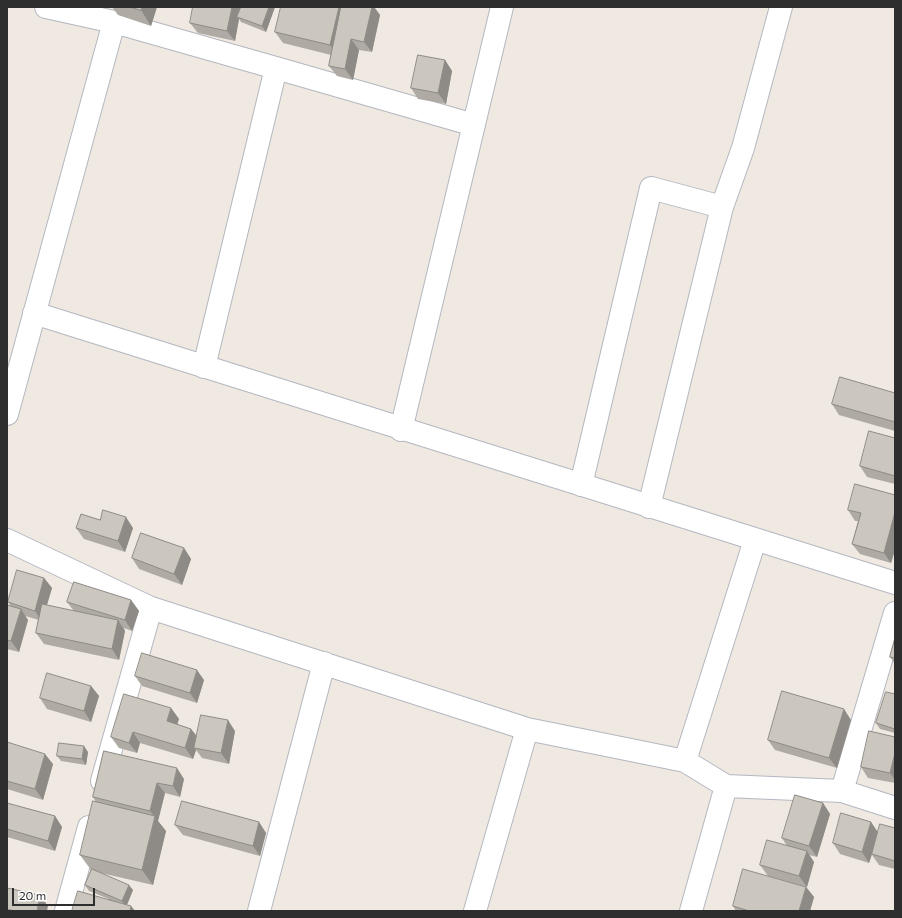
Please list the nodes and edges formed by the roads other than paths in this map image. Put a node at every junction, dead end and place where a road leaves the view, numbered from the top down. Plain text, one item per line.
1 (46, 7) edge
2 (502, 7) edge
3 (781, 7) edge
4 (114, 22) junction
5 (276, 68) junction
6 (474, 125) junction
7 (722, 207) junction
8 (34, 313) junction
9 (204, 367) junction
10 (7, 414) edge
11 (401, 430) junction
12 (581, 485) junction
13 (649, 507) junction
14 (7, 540) edge
15 (755, 540) junction
16 (895, 583) edge
17 (151, 608) junction
18 (895, 613) edge
19 (324, 663) junction
20 (527, 729) junction
21 (685, 761) junction
22 (726, 786) junction
23 (842, 791) junction
24 (895, 808) edge
25 (66, 911) edge
26 (259, 911) edge
27 (475, 911) edge
28 (690, 911) edge

1 - 4 street
2 - 6 street
3 - 7 street
4 - 5 street
4 - 8 street
5 - 6 street
5 - 9 street
6 - 11 street
7 - 12 street
7 - 13 street
8 - 9 street
8 - 10 street
9 - 11 street
11 - 12 street
12 - 13 street
13 - 15 street
14 - 17 street
15 - 16 street
15 - 21 street
17 - 19 street
17 - 25 street
18 - 23 street
19 - 20 street
19 - 26 street
20 - 21 street
20 - 27 street
21 - 22 street
22 - 23 street
22 - 28 street
23 - 24 street

